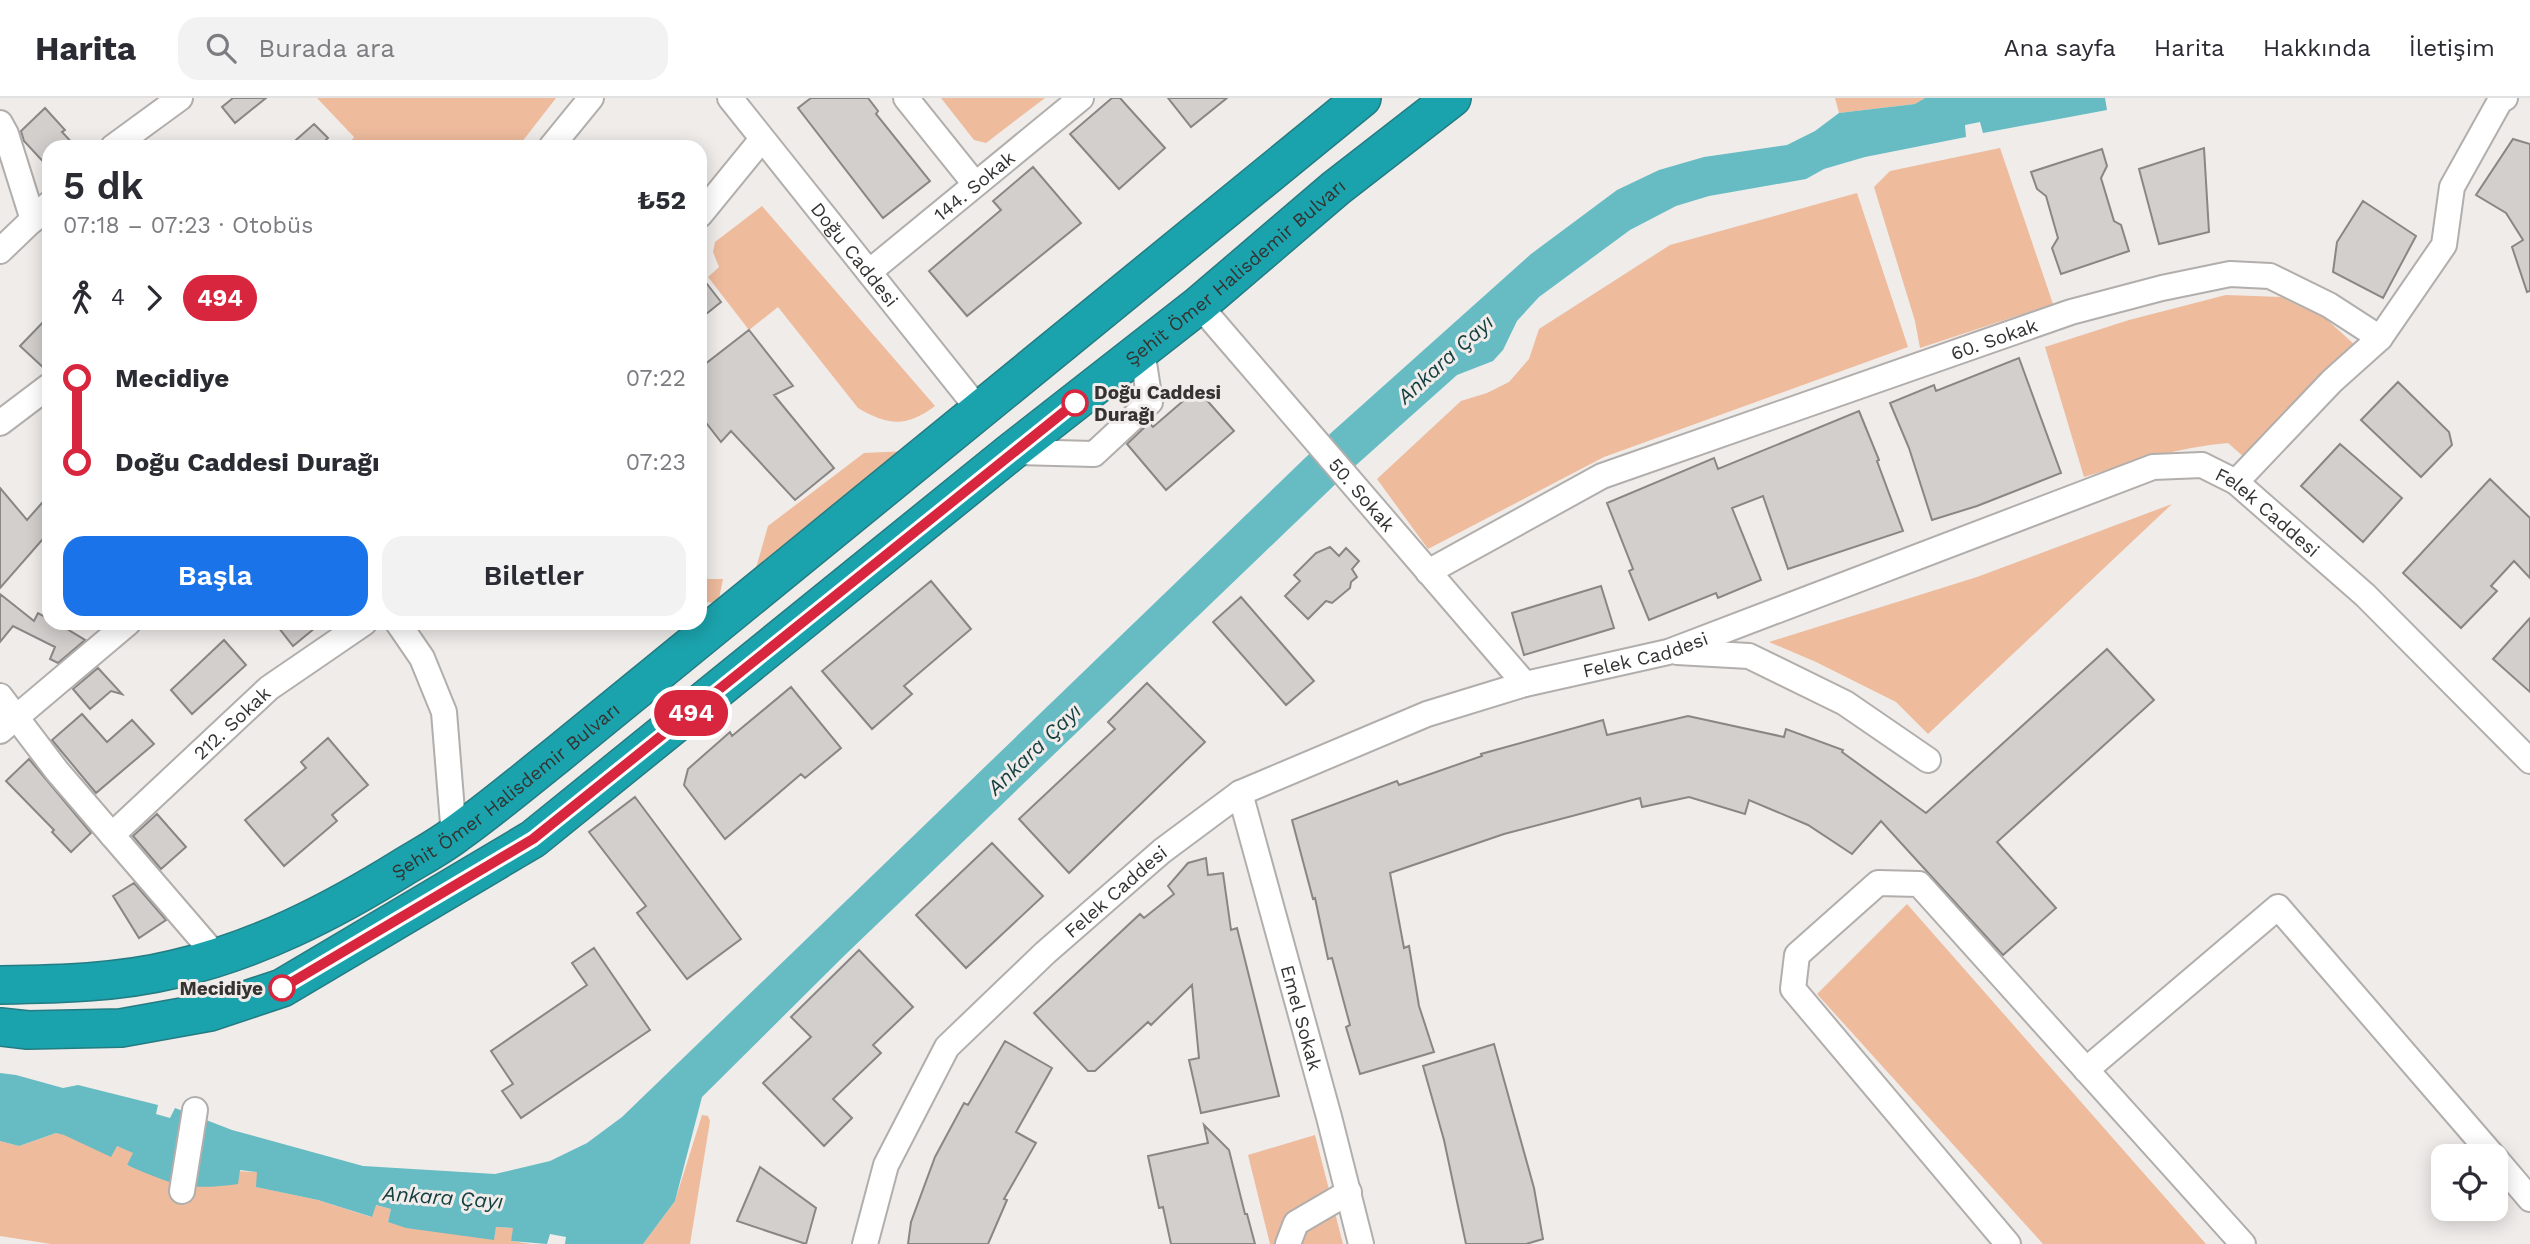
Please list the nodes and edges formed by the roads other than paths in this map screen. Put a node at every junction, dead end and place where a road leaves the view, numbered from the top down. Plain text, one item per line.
1 (180, 98) edge
2 (591, 98) edge
3 (730, 98) edge
4 (906, 98) edge
5 (1081, 98) edge
6 (1362, 98) edge
7 (1451, 98) edge
8 (2505, 98) edge
9 (0, 122) edge
10 (762, 139) junction
11 (123, 140) edge
12 (557, 140) edge
13 (975, 184) junction
14 (707, 206) edge
15 (41, 212) edge
16 (0, 251) edge
17 (869, 272) junction
18 (1199, 305) junction
19 (2379, 338) junction
20 (1142, 350) junction
21 (42, 391) edge
22 (979, 410) junction
23 (0, 424) edge
24 (1012, 452) junction
25 (2236, 482) junction
26 (1428, 572) junction
27 (707, 622) edge
28 (120, 630) edge
29 (355, 630) edge
30 (403, 630) edge
31 (697, 630) edge
32 (1668, 652) junction
33 (1525, 684) junction
34 (0, 696) edge
35 (8, 724) edge
36 (1928, 760) dead end
37 (2530, 761) edge
38 (1240, 793) junction
39 (112, 835) junction
40 (454, 836) junction
41 (217, 957) junction
42 (0, 985) edge
43 (9, 1032) edge
44 (2086, 1070) junction
45 (195, 1110) dead end
46 (2483, 1144) edge
47 (2508, 1173) edge
48 (182, 1191) dead end
49 (1349, 1192) junction
50 (2530, 1199) edge
51 (864, 1244) edge
52 (1288, 1244) edge
53 (1361, 1244) edge
54 (2008, 1244) edge
55 (2243, 1244) edge

1 - 11 street
2 - 12 street
3 - 10 street, Doğu Caddesi
4 - 13 street
5 - 13 street, 144. Sokak
6 - 22 highway, Şehit Ömer Halisdemir Bulvarı
7 - 18 highway, Şehit Ömer Halisdemir Bulvarı
8 - 19 street
9 - 15 street
10 - 14 street
10 - 17 street, Doğu Caddesi
13 - 17 street, 144. Sokak
15 - 16 street
17 - 22 street, Doğu Caddesi
18 - 20 highway, Şehit Ömer Halisdemir Bulvarı
18 - 26 street, 50. Sokak
19 - 25 street
19 - 26 street, 60. Sokak
20 - 24 highway, Şehit Ömer Halisdemir Bulvarı
20 - 24 street
21 - 23 street
22 - 27 highway, Şehit Ömer Halisdemir Bulvarı
24 - 43 highway, Şehit Ömer Halisdemir Bulvarı
25 - 32 street, Felek Caddesi
25 - 37 street, Felek Caddesi
26 - 33 street, 50. Sokak
28 - 35 street
29 - 39 street, 212. Sokak
30 - 40 street
31 - 40 highway, Şehit Ömer Halisdemir Bulvarı
32 - 33 street, Felek Caddesi
32 - 36 street
33 - 38 street, Felek Caddesi
34 - 35 street
35 - 39 street
38 - 49 street, Emel Sokak
38 - 51 street, Felek Caddesi
39 - 41 street
40 - 41 highway, Şehit Ömer Halisdemir Bulvarı
41 - 42 highway, Şehit Ömer Halisdemir Bulvarı
44 - 46 street
44 - 54 street
44 - 55 street
45 - 48 street
47 - 50 street
49 - 52 street
49 - 53 street, Emel Sokak

